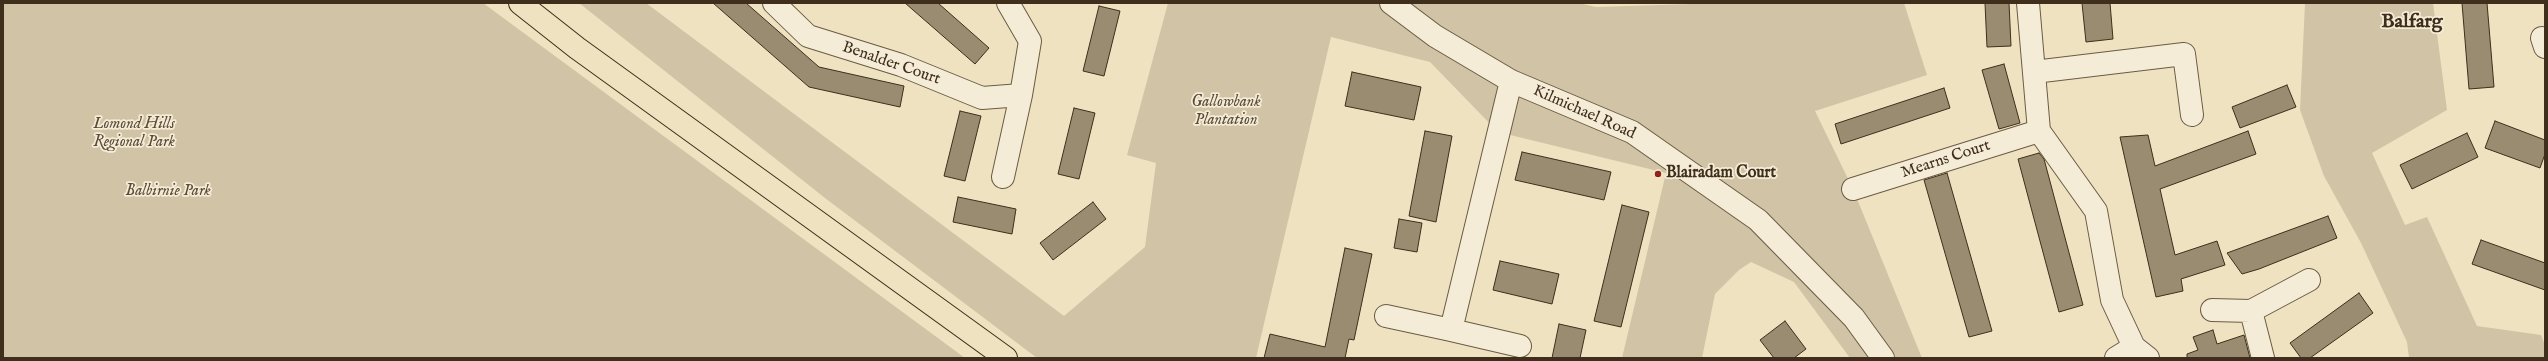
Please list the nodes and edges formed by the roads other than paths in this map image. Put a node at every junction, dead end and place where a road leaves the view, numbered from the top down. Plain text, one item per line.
1 (520, 3) edge
2 (774, 3) edge
3 (1008, 3) edge
4 (1391, 3) edge
5 (2028, 3) edge
6 (2034, 72) junction
7 (1511, 81) junction
8 (1021, 95) junction
9 (2192, 115) dead end
10 (2039, 131) junction
11 (1003, 178) dead end
12 (1853, 189) dead end
13 (2310, 280) dead end
14 (2212, 310) dead end
15 (2251, 312) junction
16 (1386, 316) dead end
17 (1451, 330) junction
18 (1520, 346) dead end
19 (2133, 354) edge
20 (1006, 358) edge
21 (1883, 358) edge
22 (2263, 358) edge

1 - 20 highway
2 - 8 street, Benalder Court
3 - 8 street
4 - 7 street, Kilmichael Road
5 - 6 street
6 - 9 street
6 - 10 street
7 - 17 street
7 - 21 street, Kilmichael Road
8 - 11 street
10 - 12 street, Mearns Court
10 - 19 street
13 - 15 street
14 - 15 street
15 - 22 street
16 - 17 street
17 - 18 street

